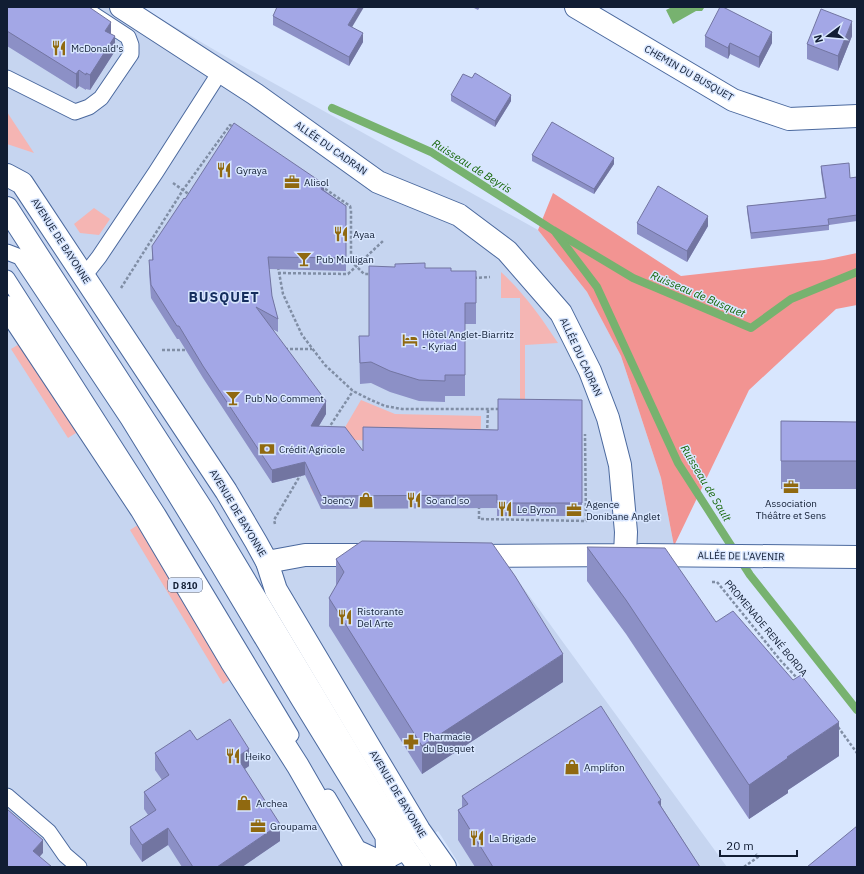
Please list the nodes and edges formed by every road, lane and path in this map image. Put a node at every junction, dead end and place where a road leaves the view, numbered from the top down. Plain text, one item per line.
1 (82, 7) edge
2 (121, 7) edge
3 (576, 7) edge
4 (220, 72) junction
5 (7, 78) edge
6 (857, 116) edge
7 (236, 129) edge
8 (156, 172) junction
9 (7, 175) edge
10 (318, 185) edge
11 (183, 190) junction
12 (196, 198) edge
13 (7, 208) edge
14 (384, 240) dead end
15 (7, 252) edge
16 (277, 260) edge
17 (357, 267) junction
18 (278, 273) junction
19 (372, 274) edge
20 (84, 276) junction
21 (490, 277) dead end
22 (7, 278) edge
23 (470, 278) edge
24 (121, 288) dead end
25 (7, 307) edge
26 (281, 349) edge
27 (312, 349) junction
28 (162, 350) dead end
29 (194, 350) edge
30 (353, 391) junction
31 (488, 409) junction
32 (503, 409) edge
33 (585, 434) dead end
34 (324, 436) edge
35 (487, 441) edge
36 (302, 473) edge
37 (478, 504) edge
38 (274, 520) dead end
39 (625, 555) junction
40 (393, 556) edge
41 (449, 556) edge
42 (857, 557) edge
43 (267, 562) junction
44 (710, 582) dead end
45 (800, 682) edge
46 (834, 722) edge
47 (857, 753) edge
48 (7, 796) edge
49 (405, 848) junction
50 (756, 854) dead end
51 (380, 865) edge
52 (79, 867) edge
53 (356, 867) edge
54 (419, 867) edge
55 (445, 867) edge
56 (744, 867) edge

1 - 5 lane
2 - 4 street, ALLÉE DU CADRAN
3 - 6 street, CHEMIN DU BUSQUET
4 - 8 lane
4 - 39 street, ALLÉE DU CADRAN
7 - 11 path
8 - 11 path
8 - 20 lane
9 - 20 street, AVENUE DE BAYONNE
10 - 17 path
11 - 12 path
11 - 24 path
13 - 49 street
14 - 17 path
15 - 51 lane
16 - 18 path
17 - 18 path
17 - 19 path
18 - 27 path
20 - 43 street, AVENUE DE BAYONNE
21 - 23 path
22 - 51 lane
25 - 53 street, D 810
26 - 27 path
27 - 30 path
28 - 29 path
30 - 31 path
30 - 34 path
31 - 32 path
31 - 35 path
33 - 37 path
36 - 38 path
39 - 41 street
39 - 42 street, ALLÉE DE L'AVENIR
40 - 43 street
43 - 55 street, AVENUE DE BAYONNE
44 - 45 path, PROMENADE RENÉ BORDA
46 - 47 path
48 - 52 lane
49 - 51 street
49 - 54 street
50 - 56 path

